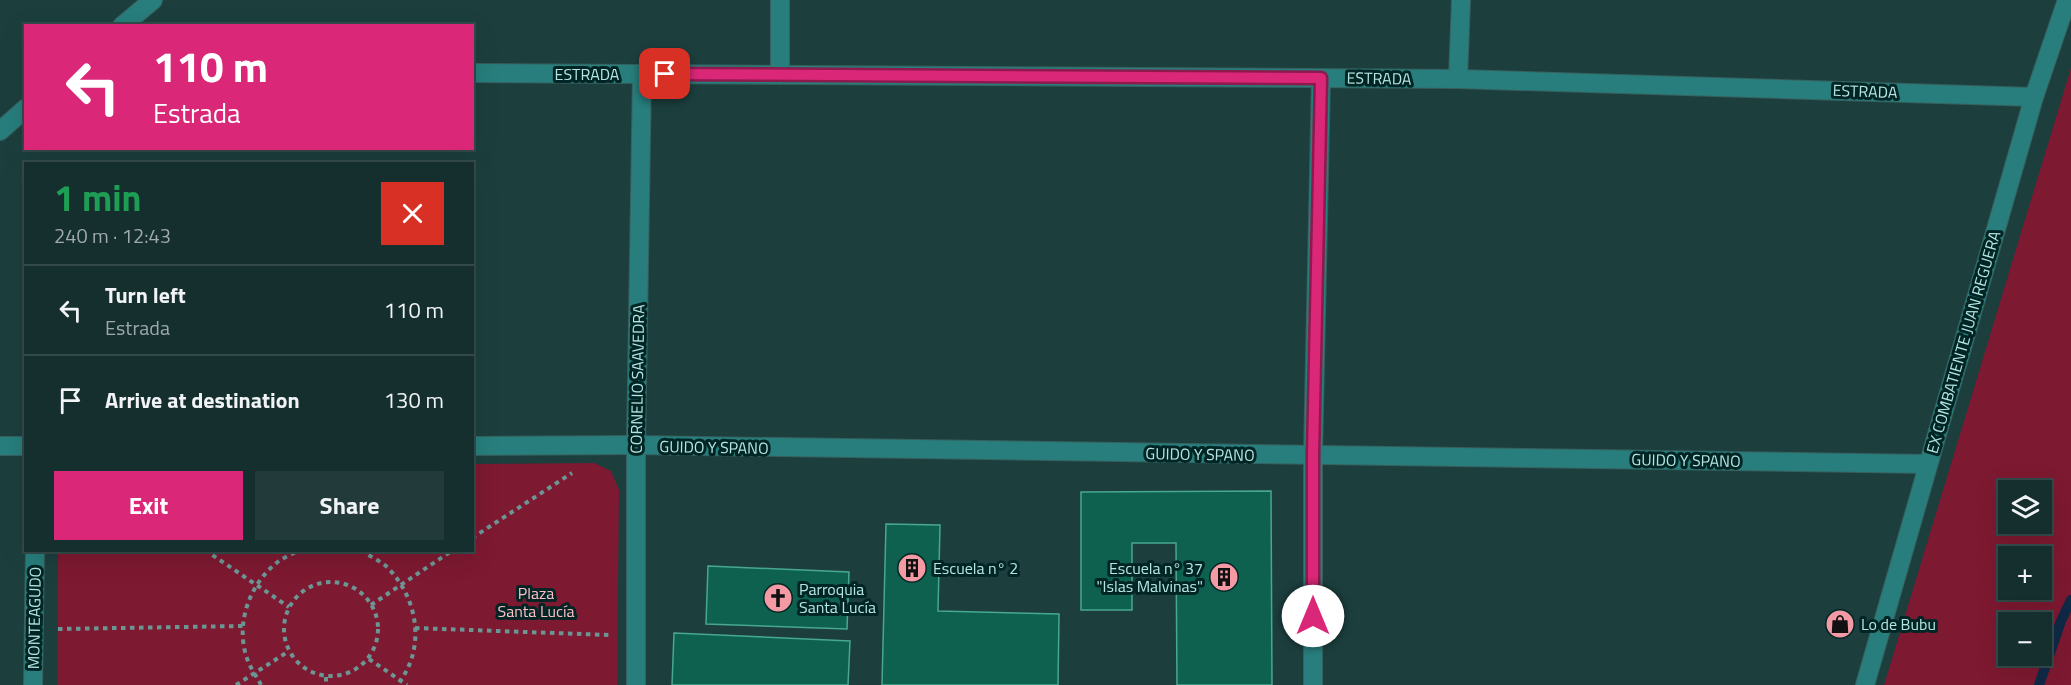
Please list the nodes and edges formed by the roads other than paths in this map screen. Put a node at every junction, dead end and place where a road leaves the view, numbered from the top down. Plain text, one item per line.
1 (153, 0) edge
2 (780, 0) edge
3 (1461, 0) edge
4 (2067, 0) edge
5 (124, 24) edge
6 (474, 73) edge
7 (642, 74) junction
8 (780, 75) junction
9 (1321, 78) junction
10 (1458, 79) junction
11 (2034, 97) junction
12 (24, 110) edge
13 (0, 130) edge
14 (0, 446) edge
15 (24, 446) edge
16 (474, 446) edge
17 (636, 446) junction
18 (1313, 455) junction
19 (1928, 464) junction
20 (35, 552) edge
21 (33, 685) edge
22 (636, 685) edge
23 (1312, 685) edge
24 (1864, 685) edge

1 - 5 street
2 - 8 street
3 - 10 street
4 - 11 street, EX COMBATIENTE JUAN REGUERA
6 - 7 street, ESTRADA
7 - 8 street, ESTRADA
7 - 17 street, CORNELIO SAAVEDRA
8 - 9 street, ESTRADA
9 - 10 street, ESTRADA
9 - 18 street
10 - 11 street, ESTRADA
11 - 19 street, EX COMBATIENTE JUAN REGUERA
12 - 13 street
14 - 15 street
16 - 17 street, GUIDO Y SPANO
17 - 18 street, GUIDO Y SPANO
17 - 22 street, CORNELIO SAAVEDRA
18 - 19 street, GUIDO Y SPANO
18 - 23 street
19 - 24 street, EX COMBATIENTE JUAN REGUERA
20 - 21 street, MONTEAGUDO

